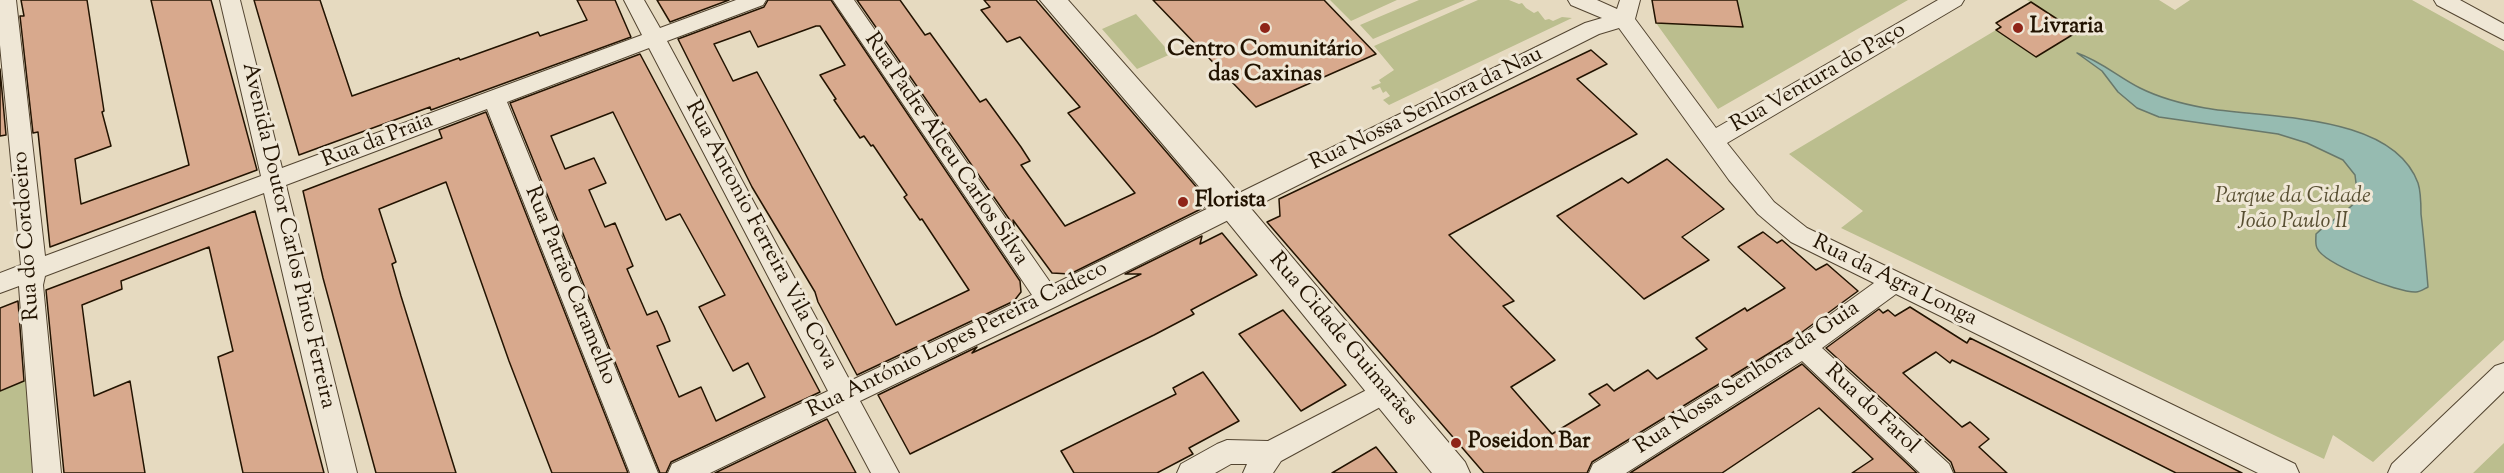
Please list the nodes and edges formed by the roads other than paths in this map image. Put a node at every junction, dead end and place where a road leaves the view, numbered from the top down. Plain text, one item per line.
1 (6, 0) edge
2 (230, 0) edge
3 (634, 0) edge
4 (756, 0) edge
5 (843, 0) edge
6 (1053, 0) edge
7 (1578, 0) edge
8 (2444, 0) edge
9 (1946, 2) edge
10 (1627, 10) edge
11 (2504, 33) edge
12 (654, 38) junction
13 (494, 98) junction
14 (1714, 140) junction
15 (274, 180) junction
16 (1232, 206) junction
17 (34, 270) junction
18 (0, 283) edge
19 (1893, 283) junction
20 (1048, 299) junction
21 (1804, 347) junction
22 (2504, 374) edge
23 (1386, 391) junction
24 (846, 395) junction
25 (1264, 463) edge
26 (47, 473) edge
27 (344, 473) edge
28 (644, 473) edge
29 (682, 473) edge
30 (885, 473) edge
31 (1191, 473) edge
32 (1453, 473) edge
33 (1603, 473) edge
34 (1939, 473) edge
35 (2284, 473) edge
36 (2402, 473) edge

1 - 17 street, Rua do Cordoeiro
2 - 15 street, Avenida Doutor Carlos Pinto Ferreira
3 - 12 street, Rua Antonio Ferreira Vila Cova
4 - 12 street, Rua da Praia
5 - 20 street, Rua Padre Alceu Carlos Silva
6 - 16 street, Rua Cidade Guimarães
7 - 10 street, Rua da Agra Longa
8 - 11 street
9 - 14 street, Rua Ventura do Paço
10 - 14 street, Rua da Agra Longa
10 - 16 street, Rua Nossa Senhora da Nau
12 - 13 street, Rua da Praia
12 - 24 street, Rua Antonio Ferreira Vila Cova
13 - 15 street, Rua da Praia
13 - 28 street, Rua Patrão Caramelho
14 - 19 street, Rua da Agra Longa
15 - 17 street, Rua da Praia
15 - 27 street, Avenida Doutor Carlos Pinto Ferreira
16 - 20 street, Rua António Lopes Pereira Cadeco
16 - 23 street, Rua Cidade Guimarães
17 - 18 street, Rua da Praia
17 - 26 street, Rua do Cordoeiro
19 - 21 street, Rua Nossa Senhora da Guia
19 - 35 street, Rua da Agra Longa
20 - 24 street, Rua António Lopes Pereira Cadeco
21 - 33 street, Rua Nossa Senhora da Guia
21 - 34 street, Rua do Farol
22 - 36 street
23 - 25 street
23 - 32 street, Rua Cidade Guimarães
24 - 29 street, Rua António Lopes Pereira Cadeco
24 - 30 street, Rua Antonio Ferreira Vila Cova
25 - 31 street

